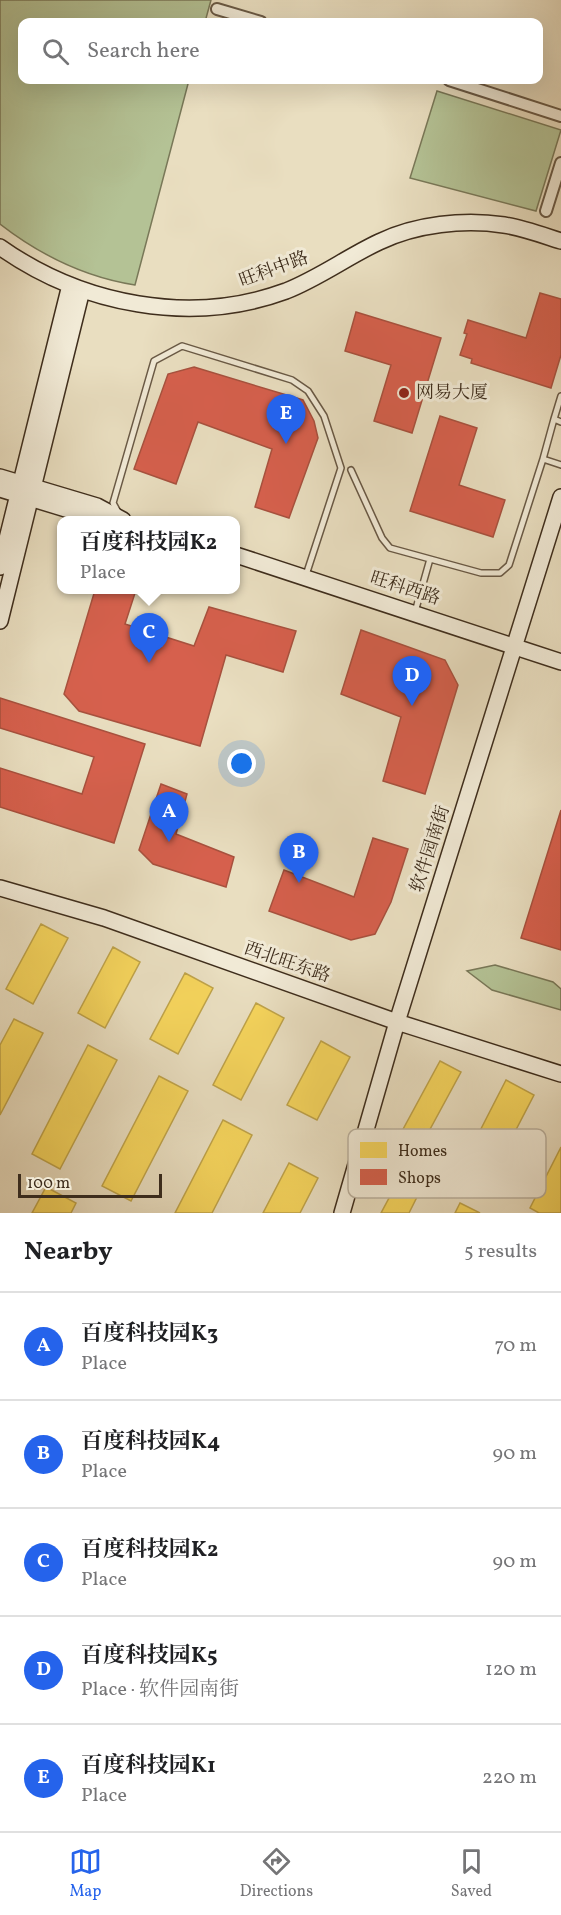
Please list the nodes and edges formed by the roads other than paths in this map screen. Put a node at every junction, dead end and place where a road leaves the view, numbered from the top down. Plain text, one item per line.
1 (217, 9) dead end
2 (247, 18) edge
3 (461, 84) edge
4 (561, 116) edge
5 (561, 163) edge
6 (546, 210) dead end
7 (561, 241) edge
8 (0, 247) edge
9 (76, 288) junction
10 (561, 396) edge
11 (554, 419) junction
12 (561, 422) edge
13 (543, 459) junction
14 (561, 465) edge
15 (351, 470) dead end
16 (0, 477) edge
17 (0, 489) edge
18 (25, 491) junction
19 (560, 507) edge
20 (116, 516) edge
21 (121, 516) edge
22 (240, 556) edge
23 (430, 559) junction
24 (0, 567) edge
25 (305, 577) junction
26 (414, 612) junction
27 (0, 621) edge
28 (515, 647) junction
29 (561, 662) edge
30 (0, 888) edge
31 (397, 1022) junction
32 (561, 1074) edge
33 (366, 1129) edge
34 (348, 1192) edge
35 (342, 1213) edge

1 - 2 street
3 - 4 street
5 - 6 street
7 - 9 street, 旺科中路
8 - 9 street, 旺科中路
9 - 18 street
10 - 11 lane
11 - 12 lane
11 - 13 lane
13 - 14 lane
13 - 23 lane
15 - 23 lane
16 - 18 street
17 - 18 street
18 - 20 street
18 - 24 street
18 - 27 street
19 - 28 street, 软件园南街
21 - 25 lane
22 - 25 street, 旺科西路
23 - 26 lane
25 - 26 street, 旺科西路
26 - 28 street, 旺科西路
28 - 29 street, 旺科西路
28 - 31 street, 软件园南街
30 - 31 street, 西北旺东路
31 - 32 street, 西北旺东路
31 - 33 street, 软件园南街
34 - 35 street, 软件园南街

